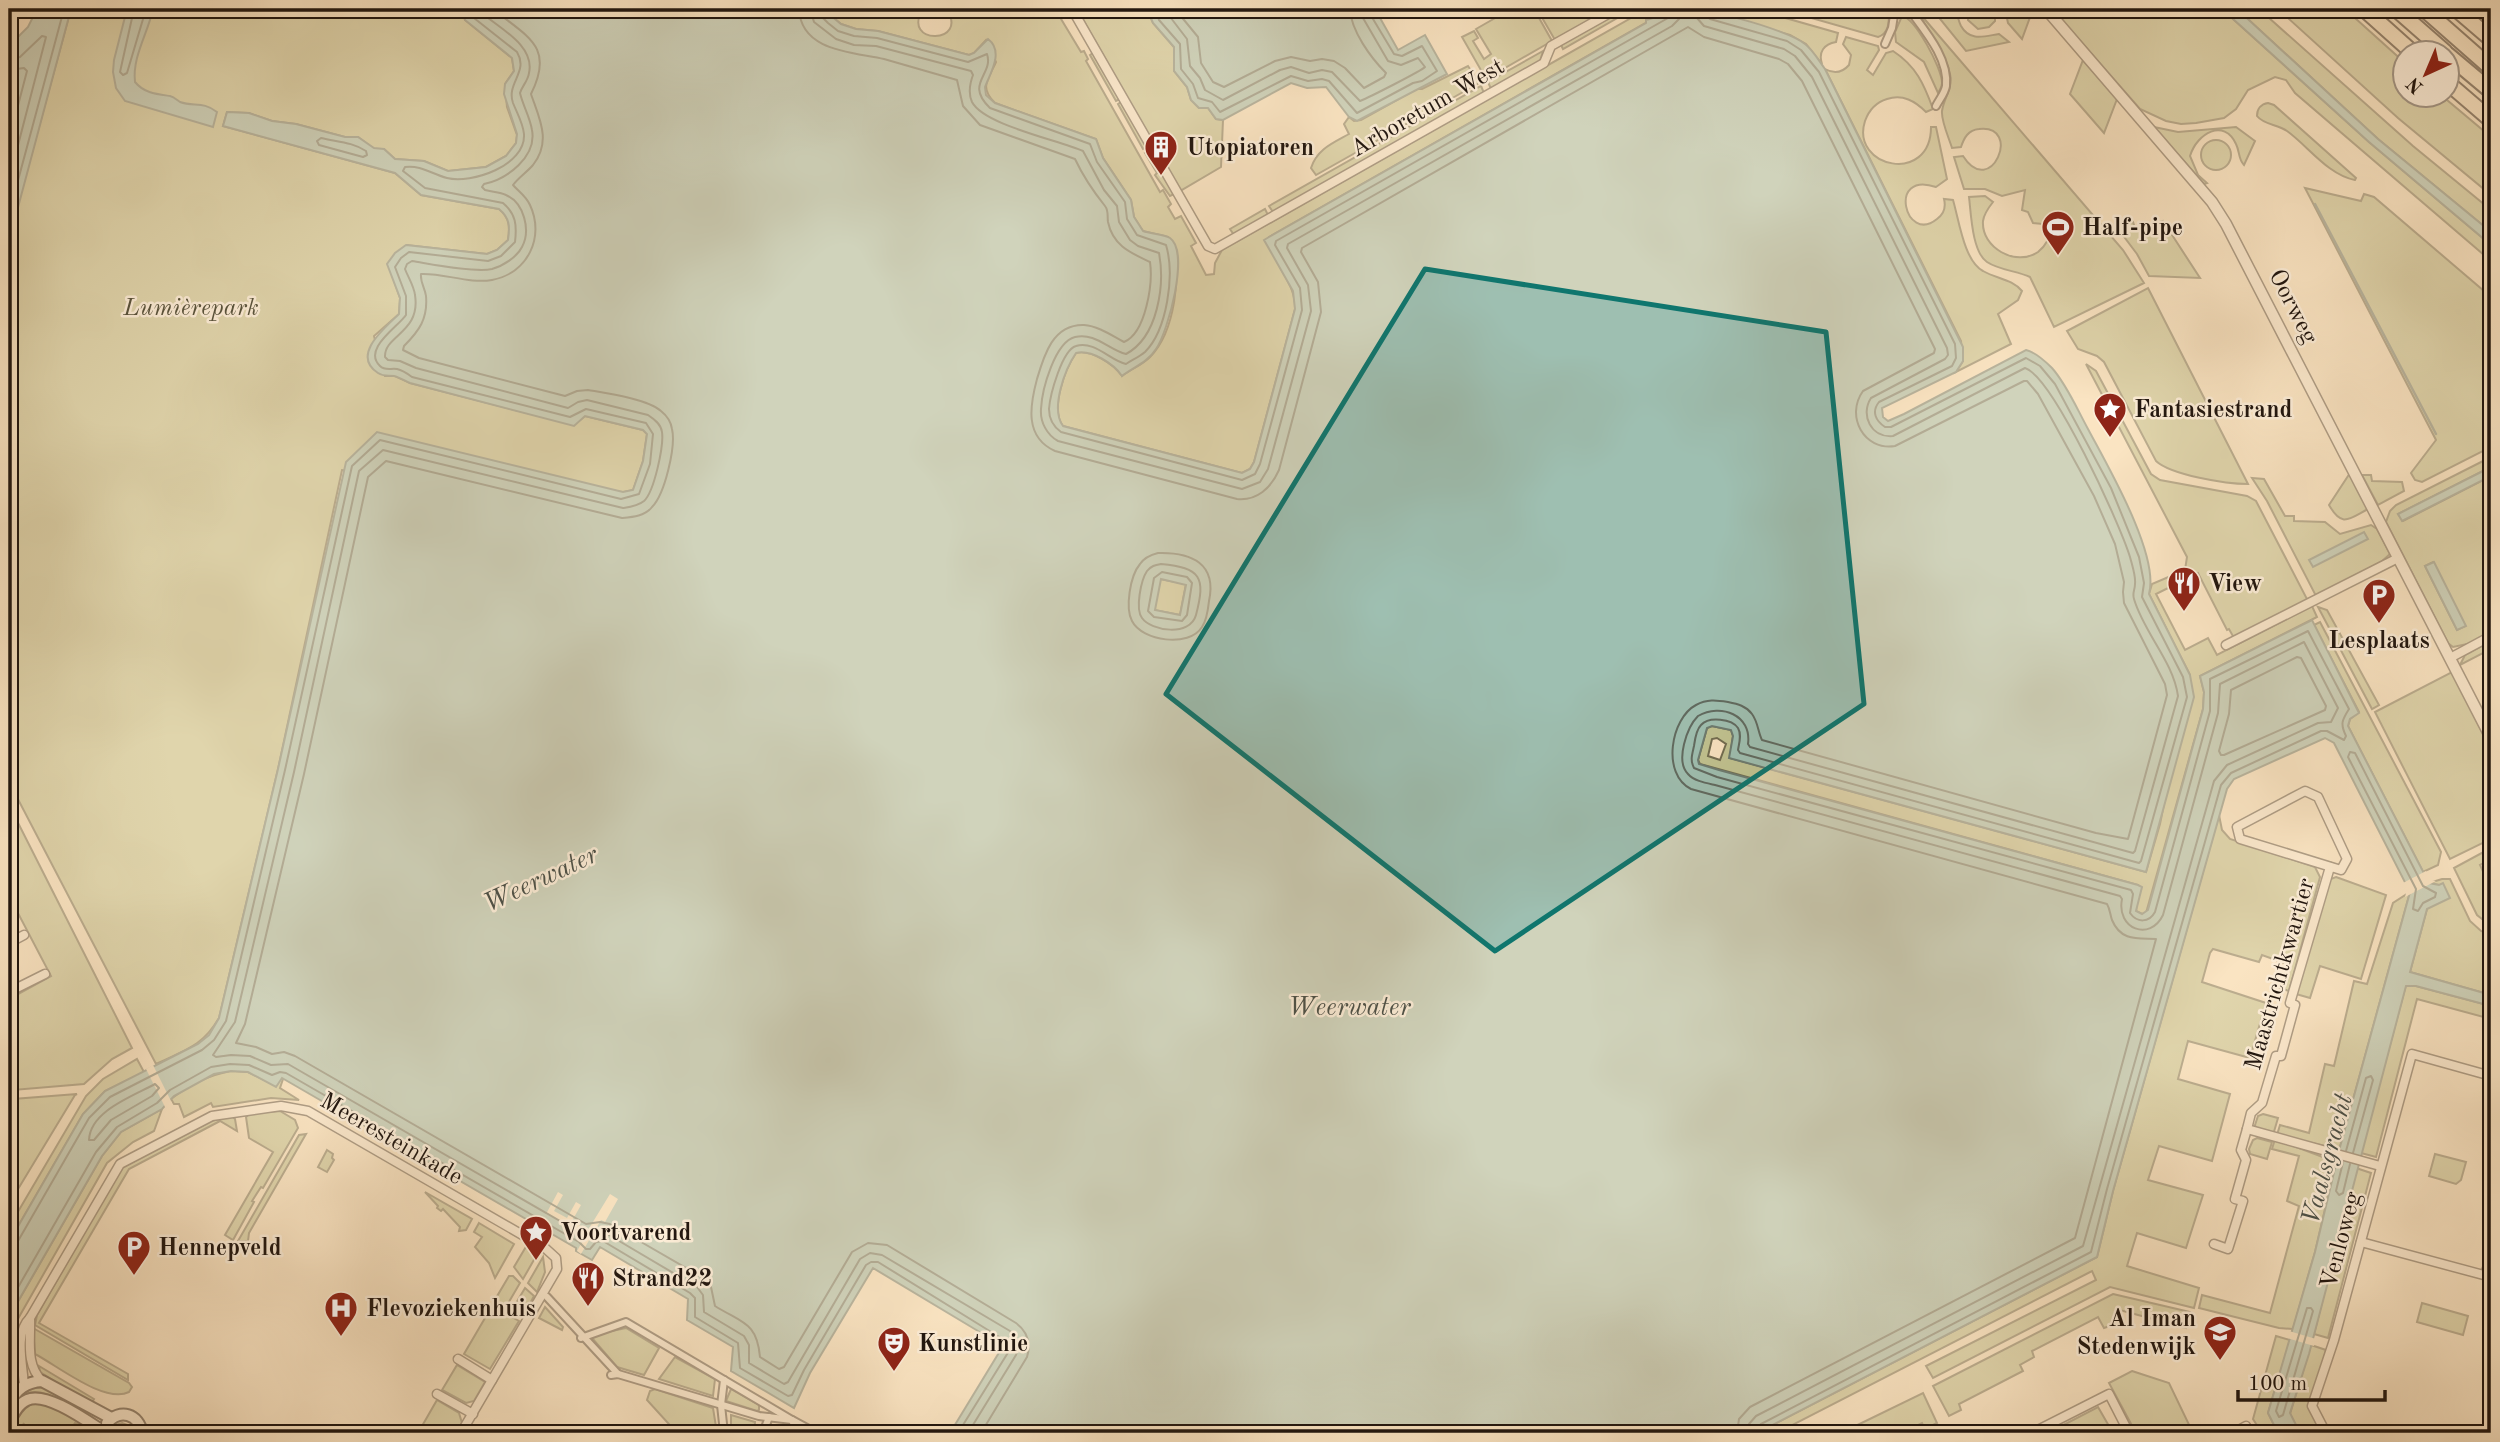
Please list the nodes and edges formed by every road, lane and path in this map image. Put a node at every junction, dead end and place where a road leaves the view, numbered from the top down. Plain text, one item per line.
1 (1072, 9) edge
2 (1617, 9) edge
3 (1895, 9) edge
4 (1909, 9) edge
5 (2046, 9) edge
6 (2364, 9) edge
7 (2396, 9) edge
8 (2424, 9) edge
9 (2456, 9) edge
10 (2396, 38) edge
11 (2428, 38) edge
12 (2491, 39) edge
13 (1885, 44) dead end
14 (2462, 67) edge
15 (2491, 68) edge
16 (2491, 91) edge
17 (2462, 95) edge
18 (1936, 106) dead end
19 (2491, 120) edge
20 (2398, 558) junction
21 (2491, 636) edge
22 (2225, 645) dead end
23 (2450, 658) junction
24 (2491, 738) edge
25 (2330, 867) junction
26 (24, 935) dead end
27 (9, 943) edge
28 (44, 974) dead end
29 (9, 992) edge
30 (2491, 1076) edge
31 (2247, 1129) junction
32 (2380, 1166) junction
33 (2361, 1242) junction
34 (2214, 1244) dead end
35 (2491, 1256) edge
36 (2488, 1276) edge
37 (547, 1297) dead end
38 (30, 1318) junction
39 (582, 1338) junction
40 (458, 1359) dead end
41 (492, 1380) junction
42 (724, 1380) junction
43 (42, 1381) junction
44 (24, 1386) junction
45 (437, 1394) dead end
46 (9, 1403) edge
47 (721, 1405) junction
48 (472, 1414) junction
49 (769, 1417) junction
50 (111, 1418) junction
51 (792, 1420) junction
52 (9, 1422) edge
53 (104, 1433) edge
54 (142, 1433) edge
55 (461, 1433) edge
56 (724, 1433) edge
57 (763, 1433) edge
58 (797, 1433) edge
59 (816, 1433) edge
60 (2032, 1433) edge
61 (2129, 1433) edge
62 (2233, 1433) edge
63 (2250, 1433) edge
64 (2326, 1433) edge

1 - 2 street, Arboretum West
3 - 13 street
4 - 18 street
5 - 20 street, Oorweg
6 - 10 highway
7 - 11 highway
8 - 15 highway
9 - 12 highway
14 - 16 highway
17 - 19 highway
20 - 22 street
20 - 23 street, Oorweg
21 - 23 street
23 - 24 street, Oorweg
25 - 25 street, Maastrichtkwartier
25 - 31 street, Maastrichtkwartier
26 - 27 street
28 - 29 street
30 - 32 street, Venloweg
31 - 32 street
31 - 34 street, Maastrichtkwartier
32 - 33 street, Venloweg
33 - 36 street
33 - 64 street, Venloweg
35 - 36 street
37 - 39 street
38 - 41 street, Meeresteinkade
38 - 43 street
38 - 44 street, Meeresteinkade
39 - 42 street
39 - 47 street
40 - 41 street
41 - 48 street
42 - 47 street
42 - 51 street
43 - 44 main road
43 - 50 main road
44 - 46 main road
45 - 48 street
47 - 49 street
47 - 56 street
48 - 55 street
49 - 51 street
49 - 57 street
50 - 53 main road
50 - 54 main road
51 - 58 street
51 - 59 street
52 - 53 main road
60 - 61 street
62 - 63 street

